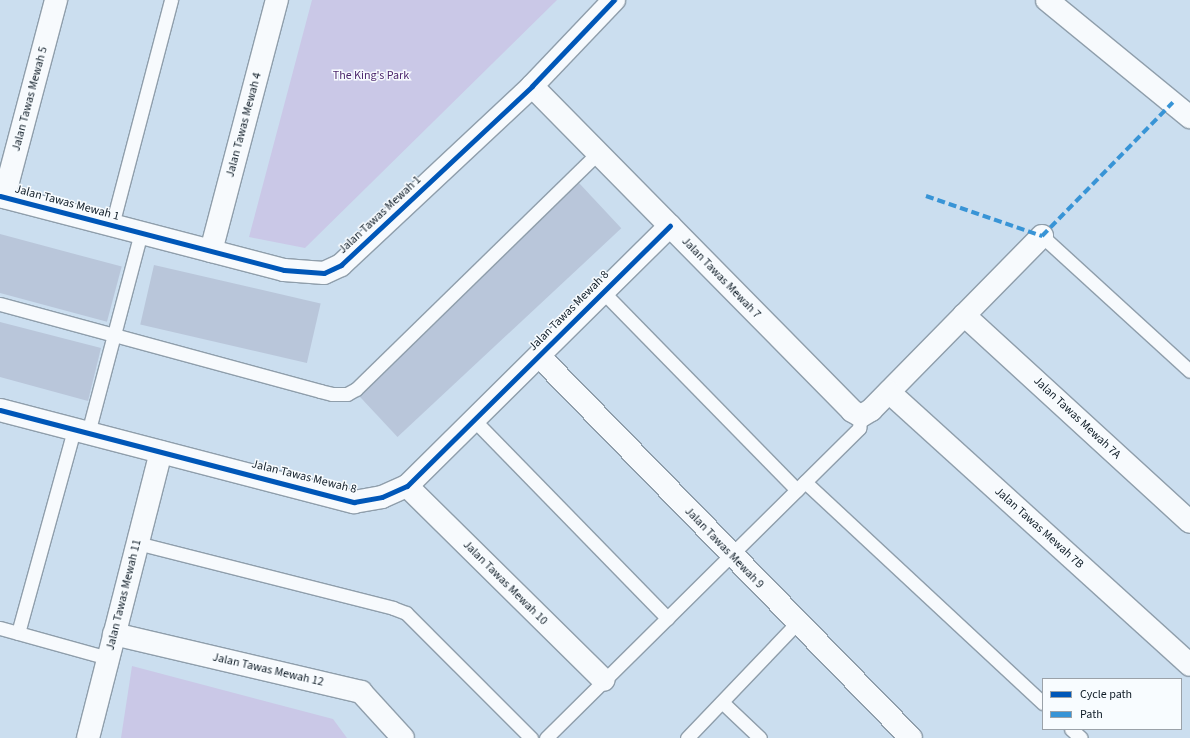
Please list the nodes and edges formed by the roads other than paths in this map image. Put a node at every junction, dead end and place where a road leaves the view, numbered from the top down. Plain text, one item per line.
1 (56, 0) edge
2 (171, 0) edge
3 (277, 0) edge
4 (614, 0) edge
5 (1048, 0) edge
6 (532, 86) junction
7 (1190, 117) edge
8 (598, 153) junction
9 (2, 196) edge
10 (112, 225) junction
11 (670, 226) junction
12 (141, 232) junction
13 (1042, 236) joint
14 (211, 251) junction
15 (603, 292) junction
16 (0, 304) edge
17 (964, 315) junction
18 (114, 334) junction
19 (539, 356) junction
20 (1190, 371) edge
21 (888, 392) junction
22 (0, 410) edge
23 (861, 416) junction
24 (474, 420) junction
25 (81, 431) junction
26 (161, 452) junction
27 (407, 486) junction
28 (801, 486) junction
29 (1190, 522) edge
30 (138, 543) junction
31 (731, 555) junction
32 (667, 618) junction
33 (797, 623) junction
34 (0, 628) edge
35 (18, 633) junction
36 (114, 634) junction
37 (108, 658) junction
38 (1190, 665) edge
39 (604, 680) junction
40 (722, 702) junction
41 (1042, 702) edge
42 (1072, 730) edge
43 (88, 738) edge
44 (403, 738) edge
45 (531, 738) edge
46 (546, 738) edge
47 (687, 738) edge
48 (760, 738) edge
49 (911, 738) edge
50 (1081, 738) edge

1 - 9 street, Jalan Tawas Mewah 5
2 - 10 lane
3 - 14 street, Jalan Tawas Mewah 4
4 - 6 street, Jalan Tawas Mewah 1
5 - 7 street
6 - 8 street, Jalan Tawas Mewah 7
6 - 14 street, Jalan Tawas Mewah 1
8 - 11 street, Jalan Tawas Mewah 7
8 - 18 lane
9 - 10 street, Jalan Tawas Mewah 1
10 - 12 street, Jalan Tawas Mewah 1
11 - 15 street, Jalan Tawas Mewah 8
11 - 23 street, Jalan Tawas Mewah 7
12 - 14 street, Jalan Tawas Mewah 1
12 - 18 lane
13 - 17 street
13 - 20 lane
15 - 19 street, Jalan Tawas Mewah 8
15 - 28 lane
16 - 18 lane
17 - 21 street
17 - 29 street, Jalan Tawas Mewah 7A
18 - 25 lane
19 - 24 street, Jalan Tawas Mewah 8
19 - 31 street, Jalan Tawas Mewah 9
21 - 23 street
21 - 38 street, Jalan Tawas Mewah 7B
22 - 25 street, Jalan Tawas Mewah 8
23 - 28 lane
24 - 27 street, Jalan Tawas Mewah 8
24 - 32 lane
25 - 26 street, Jalan Tawas Mewah 8
25 - 35 lane
26 - 27 street, Jalan Tawas Mewah 8
26 - 30 street, Jalan Tawas Mewah 11
27 - 39 street, Jalan Tawas Mewah 10
28 - 31 lane
28 - 41 lane
30 - 36 street, Jalan Tawas Mewah 11
30 - 45 lane
31 - 32 lane
31 - 33 street, Jalan Tawas Mewah 9
32 - 39 lane
33 - 40 lane
33 - 49 street, Jalan Tawas Mewah 9
34 - 35 lane
35 - 37 lane
36 - 37 street, Jalan Tawas Mewah 11
36 - 44 street, Jalan Tawas Mewah 12
37 - 43 street, Jalan Tawas Mewah 11
39 - 46 lane
40 - 47 lane
40 - 48 lane
42 - 50 lane

